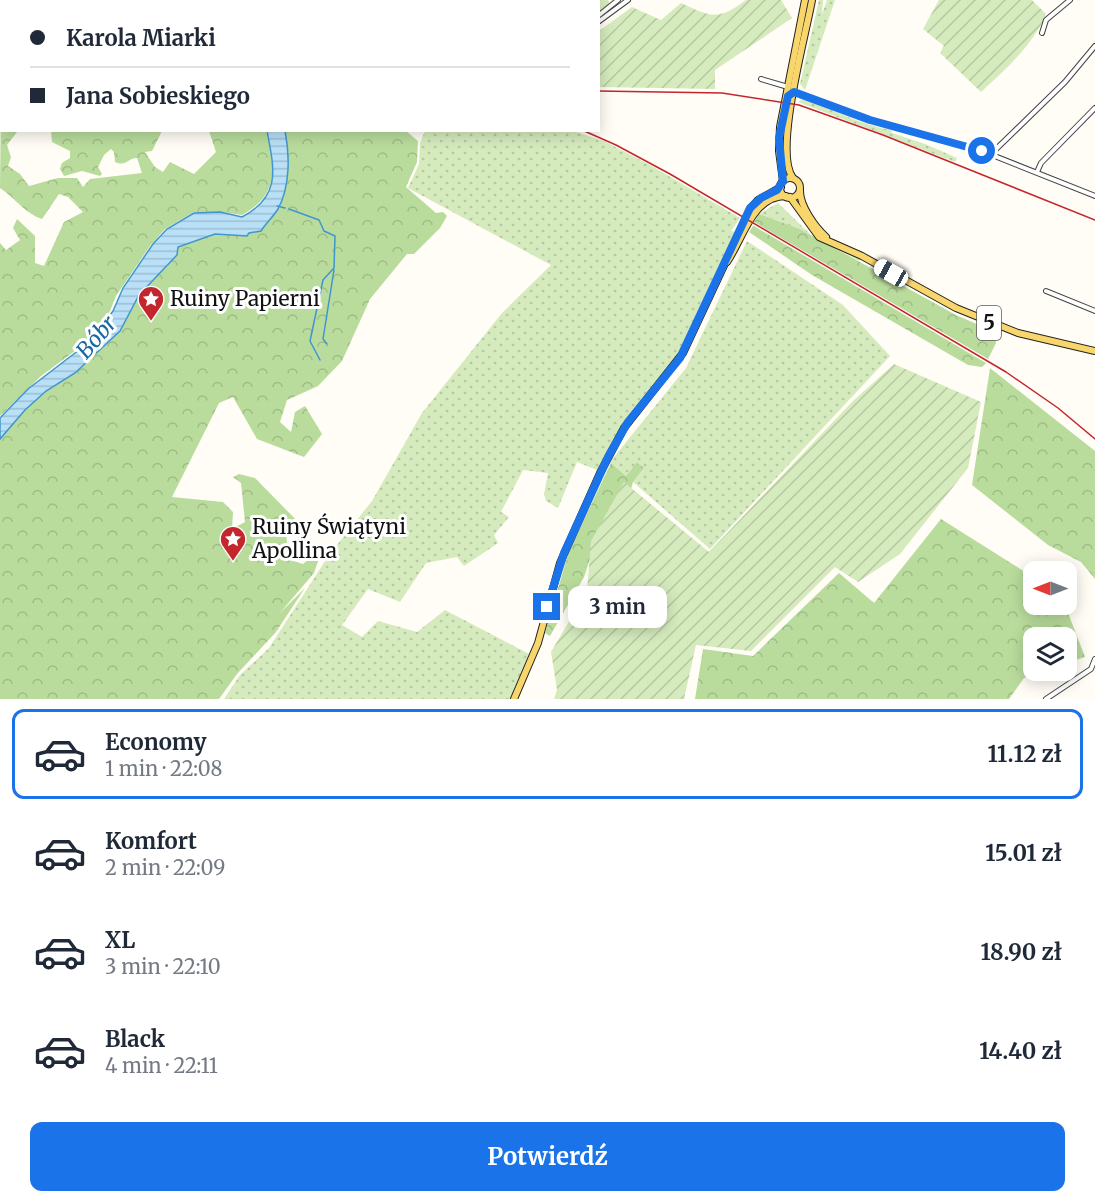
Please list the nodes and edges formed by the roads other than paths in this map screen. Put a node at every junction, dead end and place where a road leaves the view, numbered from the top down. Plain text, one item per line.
1 (618, 0) edge
2 (628, 0) edge
3 (805, 0) edge
4 (812, 0) edge
5 (1070, 0) edge
6 (600, 14) edge
7 (600, 21) edge
8 (1042, 33) dead end
9 (1095, 46) edge
10 (761, 79) dead end
11 (789, 79) junction
12 (788, 87) junction
13 (794, 92) junction
14 (784, 104) junction
15 (1095, 108) edge
16 (990, 155) junction
17 (1036, 172) junction
18 (794, 178) junction
19 (782, 184) junction
20 (800, 191) junction
21 (1095, 196) edge
22 (788, 197) junction
23 (833, 243) junction
24 (722, 270) junction
25 (1046, 291) dead end
26 (1095, 310) edge
27 (1095, 351) edge
28 (1095, 659) edge
29 (514, 699) edge
30 (1046, 699) edge

1 - 6 street
2 - 7 street
3 - 11 main road, 5
4 - 13 main road, 5
5 - 8 street
9 - 16 street
10 - 12 street
11 - 12 main road, 5
11 - 13 street
12 - 14 main road, 5
13 - 14 street
13 - 16 street
13 - 18 main road, 5
14 - 19 main road, 5
15 - 17 street
16 - 17 street
17 - 21 street
18 - 19 main road
18 - 20 main road, 5
19 - 22 main road, 5
19 - 24 main road
20 - 22 main road
20 - 23 main road, 5
22 - 23 main road, 5
22 - 24 main road
23 - 27 main road, 5
24 - 29 main road
25 - 26 street
28 - 30 street

